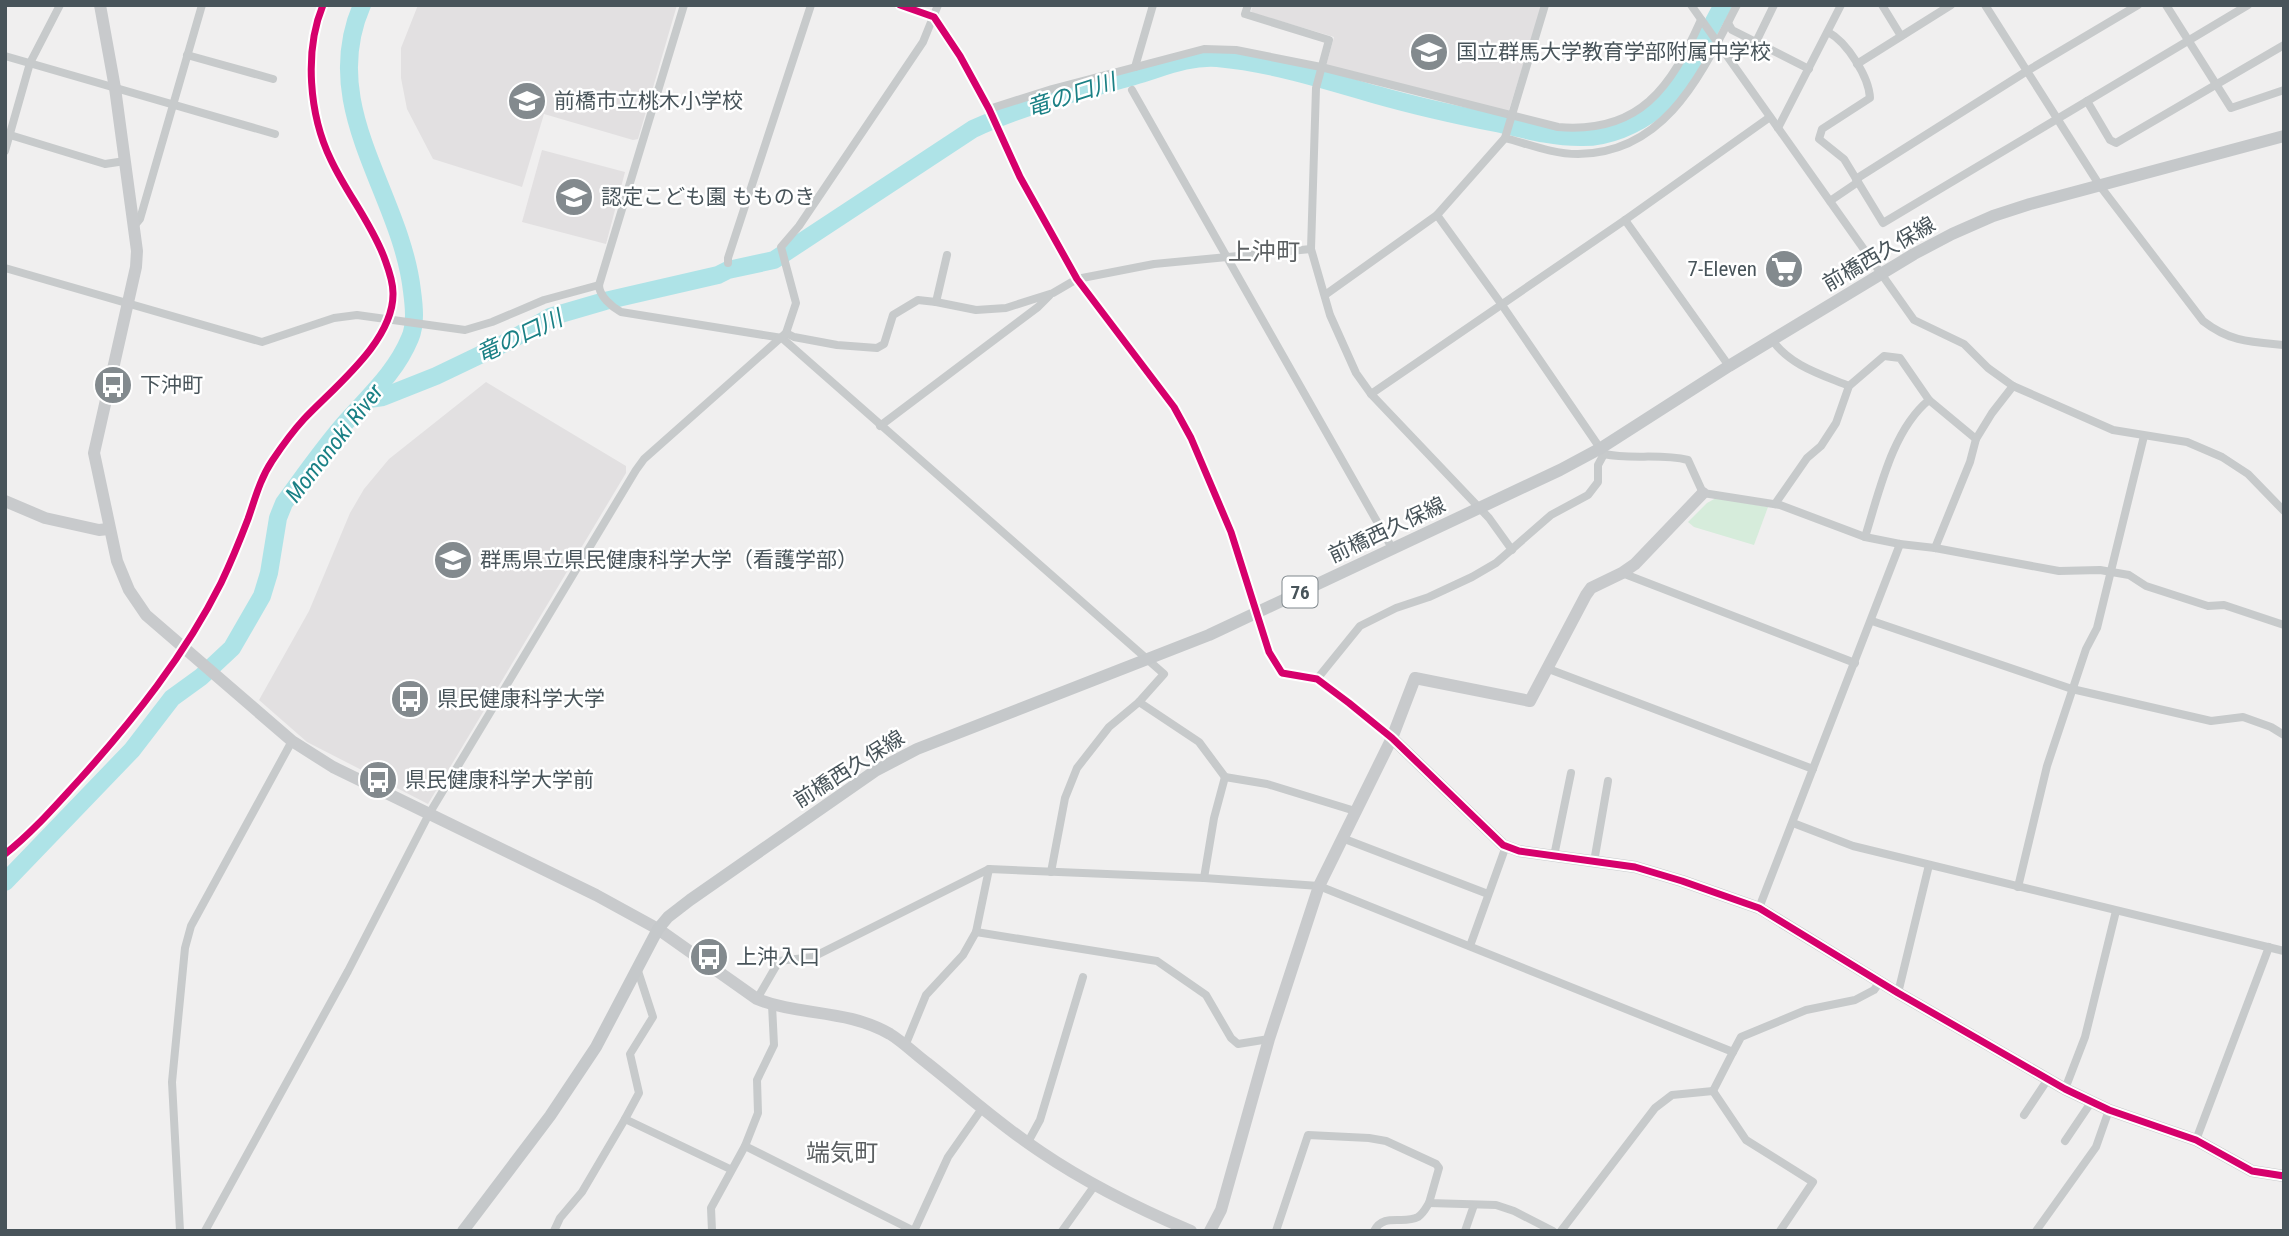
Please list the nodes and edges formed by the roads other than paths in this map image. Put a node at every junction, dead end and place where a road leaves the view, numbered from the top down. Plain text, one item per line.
1 (60, 5) edge
2 (100, 5) edge
3 (202, 5) edge
4 (684, 5) edge
5 (811, 5) edge
6 (900, 5) edge
7 (937, 5) edge
8 (1153, 5) edge
9 (1248, 5) edge
10 (1545, 5) edge
11 (1691, 5) edge
12 (1737, 5) edge
13 (1774, 5) edge
14 (1841, 5) edge
15 (1882, 5) edge
16 (1951, 5) edge
17 (1985, 5) edge
18 (2138, 5) edge
19 (2166, 5) edge
20 (2248, 5) edge
21 (934, 17) junction
22 (1702, 22) junction
23 (1728, 23) junction
24 (1828, 32) junction
25 (1902, 36) junction
26 (2188, 41) junction
27 (1716, 42) junction
28 (1756, 42) junction
29 (2284, 45) edge
30 (187, 55) junction
31 (5, 56) edge
32 (30, 62) junction
33 (1857, 64) junction
34 (1135, 67) junction
35 (1321, 69) junction
36 (1809, 69) junction
37 (2027, 71) junction
38 (273, 79) dead end
39 (2216, 85) junction
40 (115, 88) junction
41 (1132, 90) dead end
42 (2284, 90) edge
43 (2087, 101) junction
44 (173, 105) junction
45 (989, 109) junction
46 (1511, 116) junction
47 (1770, 117) junction
48 (2058, 119) junction
49 (1779, 128) junction
50 (275, 134) dead end
51 (10, 135) junction
52 (2284, 135) edge
53 (1505, 137) junction
54 (5, 151) edge
55 (125, 161) junction
56 (1857, 181) junction
57 (2100, 186) junction
58 (1829, 201) junction
59 (1437, 215) junction
60 (1625, 220) junction
61 (135, 225) junction
62 (1311, 249) junction
63 (947, 255) dead end
64 (1227, 257) junction
65 (728, 263) dead end
66 (5, 268) edge
67 (1880, 274) junction
68 (1077, 279) junction
69 (599, 288) junction
70 (1053, 293) junction
71 (1325, 295) junction
72 (936, 302) junction
73 (128, 303) junction
74 (1502, 304) junction
75 (784, 336) junction
76 (1772, 340) junction
77 (2284, 345) edge
78 (1728, 366) junction
79 (1849, 386) junction
80 (2012, 386) junction
81 (1371, 394) junction
82 (1929, 400) junction
83 (880, 426) junction
84 (2144, 436) junction
85 (1976, 439) junction
86 (1602, 451) junction
87 (1703, 493) junction
88 (5, 501) edge
89 (1774, 504) junction
90 (1479, 507) junction
91 (2284, 511) edge
92 (108, 528) junction
93 (1865, 537) junction
94 (1899, 544) junction
95 (1392, 548) junction
96 (1935, 548) junction
97 (1512, 550) junction
98 (1622, 573) junction
99 (2111, 573) junction
100 (1258, 612) junction
101 (1872, 621) junction
102 (2284, 625) edge
103 (1149, 659) junction
104 (1855, 663) junction
105 (1546, 668) junction
106 (1317, 680) junction
107 (2073, 689) junction
108 (1139, 702) junction
109 (2284, 735) edge
110 (1392, 737) junction
111 (292, 741) junction
112 (1813, 769) junction
113 (1571, 774) dead end
114 (1225, 777) junction
115 (1608, 781) dead end
116 (1355, 811) junction
117 (429, 814) junction
118 (1793, 823) junction
119 (1342, 838) junction
120 (1506, 846) junction
121 (1554, 856) junction
122 (1594, 862) junction
123 (1929, 865) junction
124 (989, 869) junction
125 (1051, 872) junction
126 (1204, 878) junction
127 (1319, 886) junction
128 (2018, 887) junction
129 (1488, 894) junction
130 (1759, 908) junction
131 (2116, 911) junction
132 (657, 929) junction
133 (976, 932) junction
134 (1469, 946) junction
135 (2269, 947) junction
136 (2284, 951) edge
137 (637, 968) junction
138 (1083, 977) dead end
139 (1880, 982) junction
140 (1898, 993) junction
141 (757, 999) junction
142 (772, 1005) junction
143 (1269, 1039) junction
144 (905, 1046) junction
145 (1733, 1052) junction
146 (2048, 1079) junction
147 (2065, 1089) junction
148 (1713, 1091) junction
149 (2092, 1101) junction
150 (983, 1107) junction
151 (2109, 1110) junction
152 (2024, 1115) dead end
153 (625, 1119) junction
154 (2196, 1140) junction
155 (2065, 1141) dead end
156 (1028, 1142) junction
157 (745, 1146) junction
158 (730, 1169) junction
159 (2284, 1176) edge
160 (1095, 1185) junction
161 (1429, 1203) junction
162 (1474, 1205) junction
163 (557, 1230) edge
164 (180, 1231) edge
165 (205, 1231) edge
166 (463, 1231) edge
167 (712, 1231) edge
168 (914, 1231) edge
169 (1062, 1231) edge
170 (1191, 1231) edge
171 (1210, 1231) edge
172 (1276, 1231) edge
173 (1374, 1231) edge
174 (1465, 1231) edge
175 (1553, 1231) edge
176 (1561, 1231) edge
177 (1780, 1231) edge
178 (2036, 1231) edge

1 - 32 street
2 - 40 street
3 - 30 street
4 - 69 street
5 - 65 street
6 - 21 street
7 - 21 street
8 - 34 street
9 - 35 street
10 - 46 street
11 - 22 street
12 - 23 street
13 - 28 street
14 - 24 street
15 - 25 street
16 - 25 street
17 - 37 street
18 - 37 street
19 - 26 street
20 - 26 street
21 - 45 street
21 - 75 street
22 - 27 street
22 - 46 street
23 - 27 street
23 - 28 street
24 - 33 street
24 - 36 street
25 - 33 street
26 - 39 street
26 - 43 street
27 - 47 street
27 - 53 street
28 - 36 street
29 - 39 street
30 - 38 street
30 - 44 street
31 - 32 street
32 - 40 street
32 - 51 street
33 - 56 street
34 - 35 street
34 - 45 street
35 - 46 street
35 - 62 street
36 - 49 street
37 - 48 street
37 - 56 street
39 - 42 street
39 - 43 street
40 - 44 street
40 - 55 street
41 - 64 street
43 - 48 street
44 - 50 street
44 - 61 street
45 - 68 street
46 - 53 street
47 - 49 street
47 - 60 street
48 - 56 street
48 - 57 street
49 - 58 street
51 - 54 street
51 - 55 street
52 - 57 main road, 前橋西久保線 / 76
53 - 59 street
55 - 61 street
56 - 58 street
57 - 67 main road, 前橋西久保線 / 76
57 - 77 street
58 - 67 street
59 - 71 street
59 - 74 street
60 - 74 street
60 - 78 street
61 - 73 street
62 - 64 street
62 - 71 street
63 - 72 street
64 - 68 street
64 - 95 street
66 - 73 street
67 - 76 main road, 前橋西久保線 / 76
67 - 80 street
68 - 70 street
68 - 100 street
69 - 73 street
69 - 75 street
70 - 72 street
70 - 83 street
71 - 81 street
72 - 75 street
73 - 92 street
74 - 81 street
74 - 86 street
75 - 83 street
75 - 117 street
76 - 78 main road, 前橋西久保線 / 76
76 - 79 street
78 - 86 main road, 前橋西久保線 / 76
79 - 82 street
79 - 89 street
80 - 84 street
80 - 85 street
81 - 90 street
82 - 85 street
82 - 93 street
83 - 103 street
84 - 91 street
84 - 99 street
85 - 96 street
86 - 87 street
86 - 90 main road, 前橋西久保線 / 76
86 - 97 street
87 - 89 street
87 - 98 street
88 - 92 street
89 - 93 street
90 - 95 main road, 前橋西久保線 / 76
90 - 97 street
92 - 111 street
93 - 94 street
94 - 96 street
94 - 101 street
95 - 100 main road, 前橋西久保線 / 76
96 - 99 street
97 - 106 street
98 - 104 street
98 - 105 street
99 - 102 street
99 - 107 street
100 - 103 main road, 前橋西久保線 / 76
100 - 106 street
101 - 104 street
101 - 107 street
103 - 108 street
103 - 132 main road, 前橋西久保線 / 76
104 - 112 street
105 - 110 street
105 - 112 street
106 - 110 street
107 - 109 street
107 - 128 street
108 - 114 street
108 - 125 street
110 - 116 street
110 - 120 street
111 - 117 street
111 - 164 street
112 - 118 street
113 - 121 street
114 - 116 street
114 - 126 street
115 - 122 street
116 - 119 street
117 - 132 street
117 - 165 street
118 - 123 street
118 - 130 street
119 - 127 street
119 - 129 street
120 - 121 street
120 - 129 street
121 - 122 street
122 - 130 street
123 - 128 street
123 - 140 street
124 - 125 street
124 - 133 street
124 - 141 street
125 - 126 street
126 - 127 street
127 - 134 street
127 - 143 street
128 - 131 street
129 - 134 street
130 - 139 street
131 - 135 street
131 - 147 street
132 - 137 main road, 前橋西久保線 / 76
132 - 141 street
133 - 143 street
133 - 144 street
134 - 145 street
135 - 136 street
135 - 154 street
137 - 153 street
137 - 166 main road, 前橋西久保線 / 76
138 - 156 street
139 - 140 street
139 - 145 street
140 - 146 street
141 - 142 street
142 - 144 street
142 - 157 street
143 - 171 street
144 - 150 street
145 - 148 street
146 - 147 street
146 - 152 street
147 - 149 street
148 - 176 street
148 - 177 street
149 - 151 street
149 - 155 street
150 - 156 street
150 - 168 street
151 - 154 street
151 - 178 street
153 - 158 street
153 - 163 street
154 - 159 street
156 - 160 street
157 - 158 street
157 - 168 street
158 - 167 street
160 - 169 street
160 - 170 street
161 - 162 street
161 - 172 street
161 - 173 street
162 - 174 street
162 - 175 street

